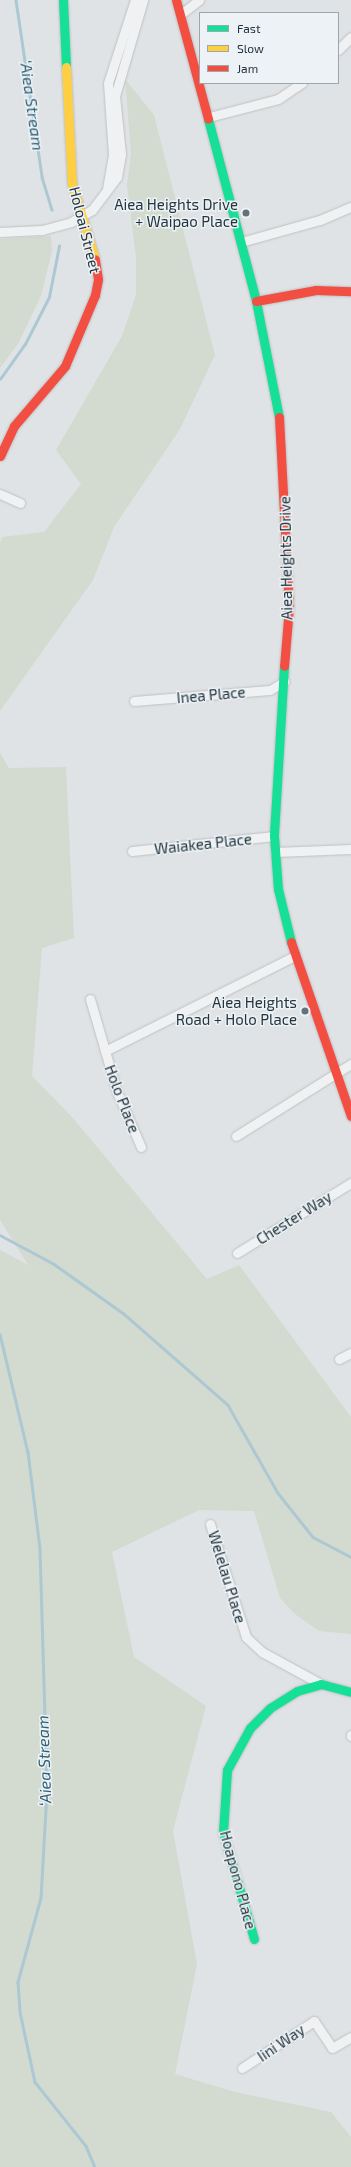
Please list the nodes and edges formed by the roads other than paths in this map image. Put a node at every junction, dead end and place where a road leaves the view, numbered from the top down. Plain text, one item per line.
1 (63, 0) edge
2 (135, 0) edge
3 (143, 0) edge
4 (176, 0) edge
5 (199, 0) edge
6 (180, 14) junction
7 (351, 37) edge
8 (339, 49) edge
9 (199, 81) edge
10 (200, 84) edge
11 (300, 84) edge
12 (209, 117) junction
13 (107, 192) junction
14 (351, 207) edge
15 (82, 217) junction
16 (0, 232) edge
17 (241, 242) junction
18 (351, 291) edge
19 (256, 301) junction
20 (0, 456) edge
21 (0, 494) edge
22 (20, 502) dead end
23 (285, 681) junction
24 (134, 701) dead end
25 (274, 836) junction
26 (351, 849) edge
27 (132, 851) dead end
28 (275, 852) junction
29 (295, 956) junction
30 (90, 999) dead end
31 (105, 1051) junction
32 (351, 1064) edge
33 (334, 1072) junction
34 (351, 1116) edge
35 (236, 1136) dead end
36 (141, 1147) dead end
37 (351, 1183) edge
38 (237, 1253) dead end
39 (351, 1353) edge
40 (339, 1359) dead end
41 (210, 1524) dead end
42 (321, 1684) junction
43 (351, 1692) edge
44 (254, 1939) dead end
45 (351, 2036) edge
46 (242, 2068) dead end

1 - 15 street, Holoai Street
2 - 13 street
3 - 13 street
4 - 6 street, Aiea Heights Drive
5 - 6 street
6 - 9 street, Aiea Heights Drive
7 - 8 street
10 - 12 street, Aiea Heights Drive
11 - 12 street
12 - 17 street, Aiea Heights Drive
13 - 15 street
14 - 17 street
15 - 16 street
15 - 20 street, Holoai Street
17 - 19 street, Aiea Heights Drive
18 - 19 street
19 - 23 street, Aiea Heights Drive
21 - 22 street
23 - 24 street, Inea Place
23 - 25 street, Aiea Heights Drive
25 - 27 street, Waiakea Place
25 - 28 street, Aiea Heights Drive
26 - 28 street
28 - 29 street, Aiea Heights Drive
29 - 31 street, Holo Place
29 - 33 street, Aiea Heights Drive
30 - 31 street, Holo Place
31 - 36 street, Holo Place
32 - 33 street
33 - 34 street, Aiea Heights Drive
33 - 35 street
37 - 38 street, Chester Way
39 - 40 street
41 - 42 street, Welelau Place
42 - 43 street
42 - 44 street, Hoapono Place
45 - 46 street, Iini Way

